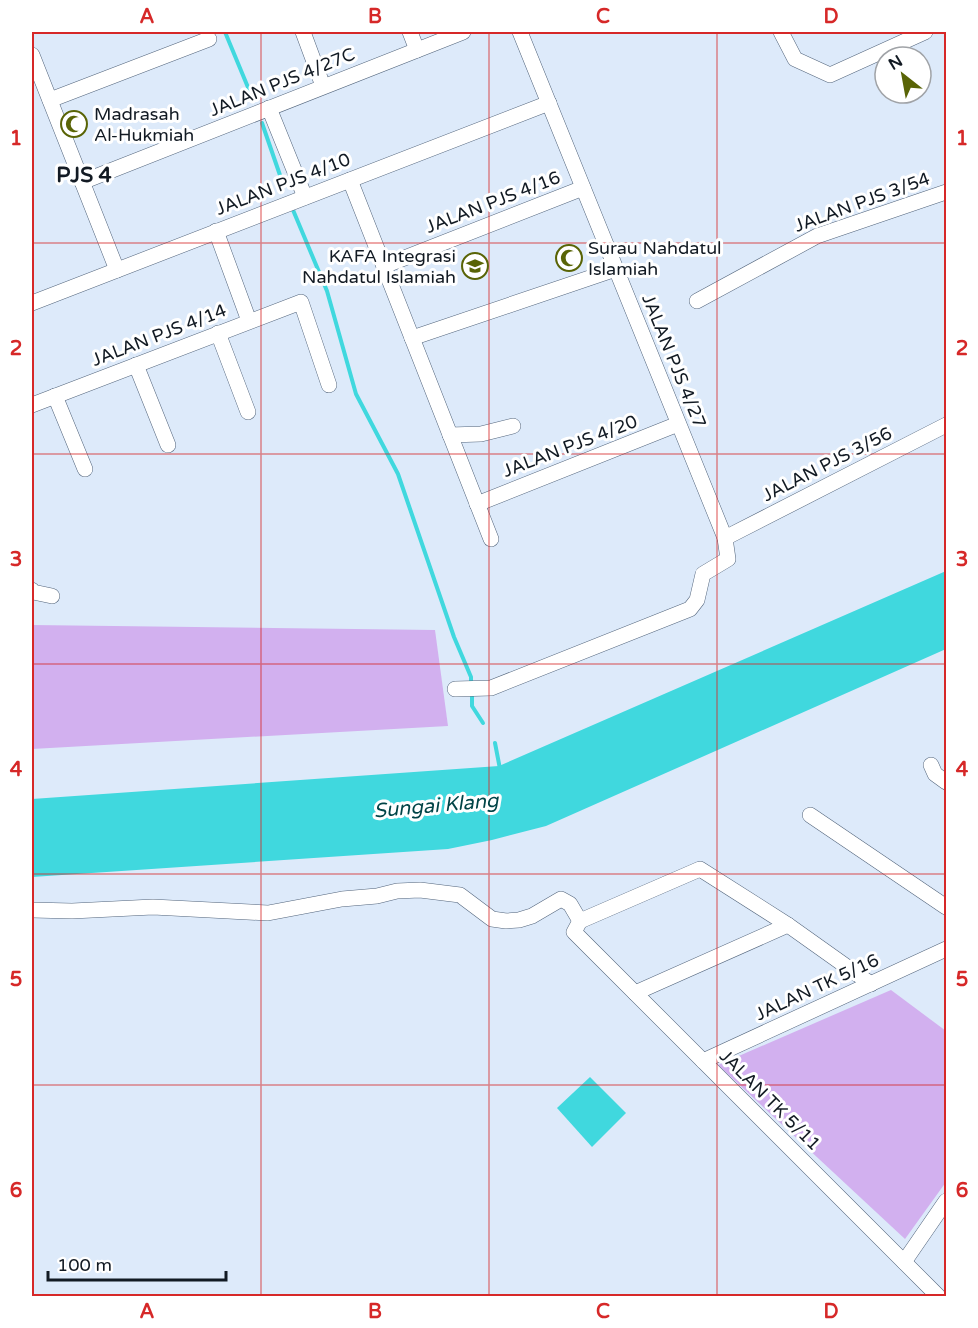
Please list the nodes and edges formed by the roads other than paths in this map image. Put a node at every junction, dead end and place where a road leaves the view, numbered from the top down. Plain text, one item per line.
1 (303, 32) edge
2 (410, 32) edge
3 (463, 32) edge
4 (520, 32) edge
5 (781, 32) edge
6 (925, 32) edge
7 (209, 39) dead end
8 (417, 50) junction
9 (32, 55) edge
10 (323, 86) junction
11 (50, 100) junction
12 (549, 103) junction
13 (269, 108) junction
14 (350, 180) junction
15 (82, 182) junction
16 (583, 188) junction
17 (946, 192) edge
18 (305, 197) junction
19 (216, 231) junction
20 (384, 266) junction
21 (616, 269) junction
22 (117, 270) junction
23 (697, 301) dead end
24 (32, 303) edge
25 (249, 321) junction
26 (218, 333) junction
27 (412, 338) junction
28 (136, 365) junction
29 (329, 385) dead end
30 (55, 396) junction
31 (32, 405) edge
32 (248, 412) dead end
33 (678, 424) junction
34 (946, 424) edge
35 (513, 426) dead end
36 (450, 435) junction
37 (168, 445) dead end
38 (85, 469) dead end
39 (477, 504) junction
40 (724, 538) junction
41 (491, 539) dead end
42 (32, 590) edge
43 (52, 596) dead end
44 (456, 689) dead end
45 (931, 765) dead end
46 (946, 782) edge
47 (810, 815) dead end
48 (946, 907) edge
49 (32, 910) edge
50 (788, 925) junction
51 (578, 927) junction
52 (946, 949) edge
53 (871, 984) junction
54 (635, 993) junction
55 (703, 1061) junction
56 (946, 1201) edge
57 (904, 1262) junction
58 (938, 1296) edge

1 - 10 street
2 - 8 street
3 - 8 street, JALAN PJS 4/27C
4 - 12 street, JALAN PJS 4/27
5 - 6 street
7 - 11 street
8 - 10 street, JALAN PJS 4/27C
9 - 11 street
10 - 13 street, JALAN PJS 4/27C
11 - 15 street
12 - 14 street, JALAN PJS 4/10
12 - 16 street, JALAN PJS 4/27
13 - 15 street, JALAN PJS 4/27C
13 - 18 street
14 - 18 street, JALAN PJS 4/10
14 - 20 street
15 - 22 street
16 - 20 street, JALAN PJS 4/16
16 - 21 street, JALAN PJS 4/27
17 - 23 street, JALAN PJS 3/54
18 - 19 street, JALAN PJS 4/10
19 - 22 street, JALAN PJS 4/10
19 - 25 street
20 - 27 street
21 - 27 street
21 - 33 street, JALAN PJS 4/27
22 - 24 street, JALAN PJS 4/10
25 - 26 street, JALAN PJS 4/14
25 - 29 street, JALAN PJS 4/14
26 - 28 street, JALAN PJS 4/14
26 - 32 street
27 - 36 street
28 - 30 street, JALAN PJS 4/14
28 - 37 street
30 - 31 street, JALAN PJS 4/14
30 - 38 street
33 - 39 street, JALAN PJS 4/20
33 - 40 street, JALAN PJS 4/27
34 - 40 street, JALAN PJS 3/56
35 - 36 street
36 - 39 street
39 - 41 street
40 - 44 street
42 - 43 street
45 - 46 street
47 - 48 street
49 - 51 street, JALAN TK 5/11
50 - 51 street
50 - 53 street
50 - 54 street
51 - 54 street, JALAN TK 5/11
52 - 53 street, JALAN TK 5/16
53 - 55 street, JALAN TK 5/16
54 - 55 street, JALAN TK 5/11
55 - 57 street, JALAN TK 5/11
56 - 57 street
57 - 58 street, JALAN TK 5/11

